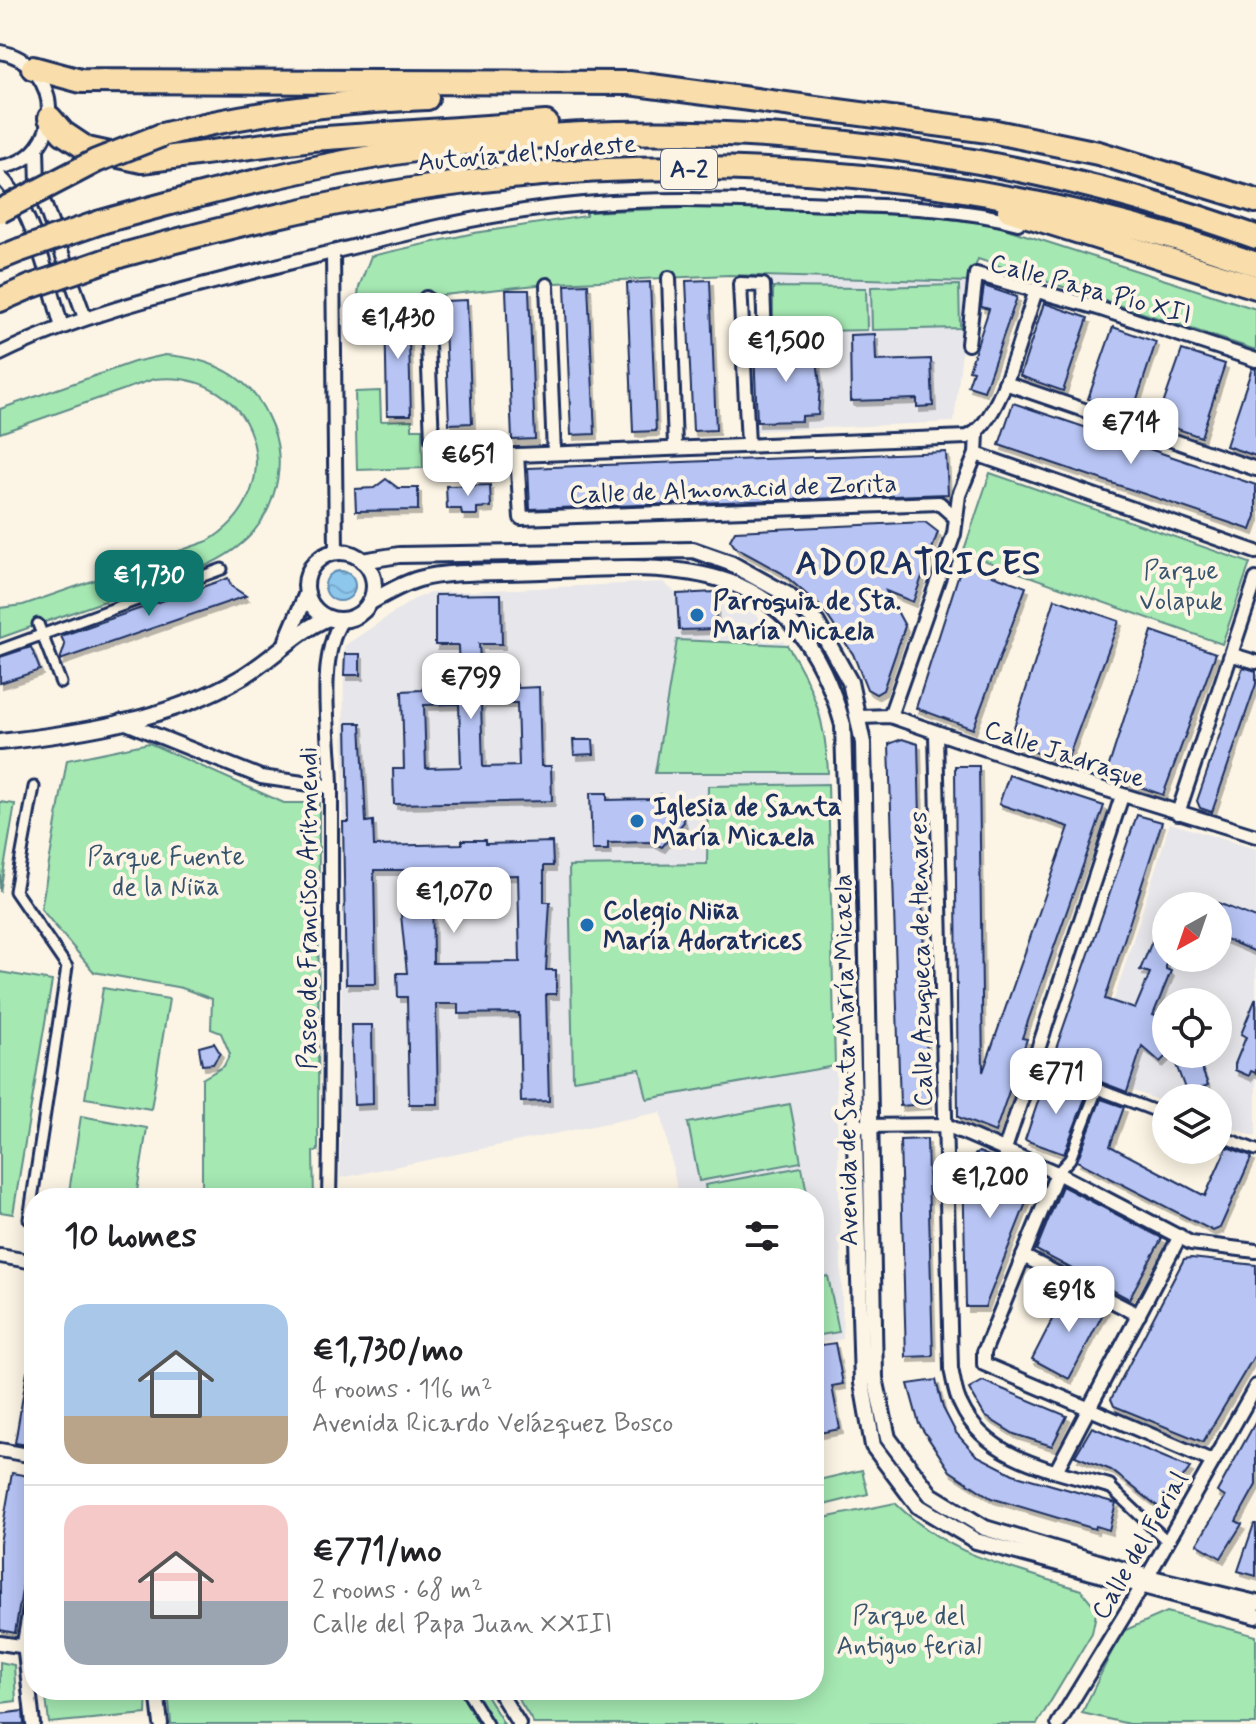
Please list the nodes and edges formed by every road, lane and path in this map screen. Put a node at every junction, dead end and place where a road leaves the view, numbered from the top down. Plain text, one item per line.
1 (0, 52) edge
2 (33, 68) junction
3 (728, 95) junction
4 (50, 118) junction
5 (690, 134) junction
6 (37, 148) junction
7 (0, 167) edge
8 (626, 170) junction
9 (0, 177) edge
10 (1256, 201) edge
11 (0, 211) edge
12 (1256, 237) edge
13 (333, 252) junction
14 (10, 254) edge
15 (1256, 264) edge
16 (669, 278) dead end
17 (547, 285) dead end
18 (1256, 287) edge
19 (1036, 291) junction
20 (1256, 293) edge
21 (426, 298) dead end
22 (0, 300) edge
23 (85, 318) junction
24 (62, 327) junction
25 (744, 341) junction
26 (968, 344) dead end
27 (0, 354) edge
28 (1256, 360) edge
29 (1005, 383) junction
30 (977, 433) junction
31 (748, 444) junction
32 (675, 446) junction
33 (554, 453) junction
34 (976, 454) junction
35 (517, 455) junction
36 (1256, 469) edge
37 (956, 518) junction
38 (1256, 552) edge
39 (336, 553) junction
40 (362, 561) junction
41 (222, 569) dead end
42 (1256, 579) edge
43 (307, 592) junction
44 (369, 603) junction
45 (335, 619) junction
46 (38, 624) dead end
47 (43, 636) junction
48 (285, 644) junction
49 (0, 650) edge
50 (1233, 655) junction
51 (1256, 662) edge
52 (61, 683) dead end
53 (890, 716) junction
54 (860, 717) junction
55 (121, 721) junction
56 (936, 734) junction
57 (0, 742) edge
58 (34, 787) dead end
59 (331, 787) junction
60 (1122, 796) junction
61 (1178, 813) junction
62 (1256, 836) edge
63 (1034, 1065) junction
64 (1097, 1089) junction
65 (1152, 1110) edge
66 (946, 1125) junction
67 (853, 1126) junction
68 (871, 1126) junction
69 (1232, 1141) edge
70 (1256, 1150) edge
71 (1004, 1152) junction
72 (1057, 1173) junction
73 (34, 1188) edge
74 (329, 1188) edge
75 (1180, 1236) junction
76 (1256, 1251) edge
77 (0, 1256) edge
78 (1023, 1256) junction
79 (24, 1260) edge
80 (1139, 1315) junction
81 (1256, 1386) edge
82 (1089, 1412) junction
83 (0, 1450) edge
84 (24, 1454) edge
85 (1212, 1461) junction
86 (1056, 1471) junction
87 (1109, 1486) joint
88 (1168, 1542) junction
89 (1144, 1583) junction
90 (1256, 1603) edge
91 (1256, 1616) edge
92 (0, 1643) edge
93 (24, 1647) edge
94 (32, 1700) edge
95 (158, 1700) edge
96 (472, 1700) edge
97 (504, 1700) edge
98 (1063, 1723) edge
99 (33, 1724) edge
100 (161, 1724) edge
101 (487, 1724) edge
102 (519, 1724) edge

1 - 2 street
2 - 3 highway
2 - 4 street
3 - 10 highway
3 - 11 highway, bridge
4 - 5 highway
4 - 6 street
5 - 12 highway, Autovía del Nordeste / A-2
5 - 14 highway, Autovía del Nordeste / A-2, bridge
6 - 7 street
6 - 23 street
8 - 15 highway, Autovía del Nordeste / A-2
8 - 18 highway
8 - 22 highway, Autovía del Nordeste / A-2, bridge
9 - 24 street
13 - 20 street
13 - 23 street
13 - 39 street
16 - 32 street
17 - 33 street
19 - 26 street, Calle Papa Pío XII
19 - 28 street, Calle Papa Pío XII
19 - 29 street
21 - 35 street
23 - 24 street
24 - 27 street
25 - 25 street
25 - 31 street
29 - 30 street
29 - 36 street
30 - 31 street
30 - 34 street
31 - 32 street
32 - 33 street
33 - 35 street
34 - 37 street
34 - 38 street
35 - 37 street, Calle de Almonacid de Zorita
37 - 53 street
39 - 40 street
39 - 43 street
40 - 44 street
40 - 54 street, Avenida de Santa María Micaela
41 - 47 street
42 - 50 street
43 - 45 street
43 - 48 street
44 - 45 street
44 - 67 street, Avenida de Santa María Micaela
45 - 48 street
45 - 59 street, Paseo de Francisco Aritmendi
46 - 47 street
47 - 49 street
47 - 52 street
48 - 55 street
50 - 51 street
50 - 61 street
53 - 54 street, Calle Jadraque
53 - 56 street, Calle Jadraque
54 - 68 street, Avenida de Santa María Micaela
55 - 57 street
55 - 59 street
56 - 60 street, Calle Jadraque
56 - 66 street, Calle Azuqueca de Henares
58 - 73 street
59 - 74 street, Paseo de Francisco Aritmendi
60 - 61 street, Calle Jadraque
60 - 63 street
61 - 62 street, Calle Jadraque
63 - 64 street
63 - 71 street
64 - 65 street
64 - 72 street
66 - 68 street
66 - 71 street
66 - 86 street, Calle Azuqueca de Henares
67 - 68 street
67 - 89 street, Avenida de Santa María Micaela
68 - 89 street, Avenida de Santa María Micaela
69 - 70 street
71 - 72 street
72 - 75 street
72 - 78 street
75 - 76 street
75 - 80 street
77 - 79 street
78 - 80 street
78 - 82 street
80 - 82 street
81 - 85 street, Calle del Ferial
82 - 85 street
82 - 86 street
83 - 84 street
85 - 88 street, Calle del Ferial
86 - 87 street, Calle Azuqueca de Henares
87 - 88 street, Calle Azuqueca de Henares
88 - 89 street, Calle del Ferial
89 - 90 street
89 - 91 street
89 - 98 street, Calle del Ferial
92 - 93 street
94 - 99 street
95 - 100 street
96 - 101 street
97 - 102 street

